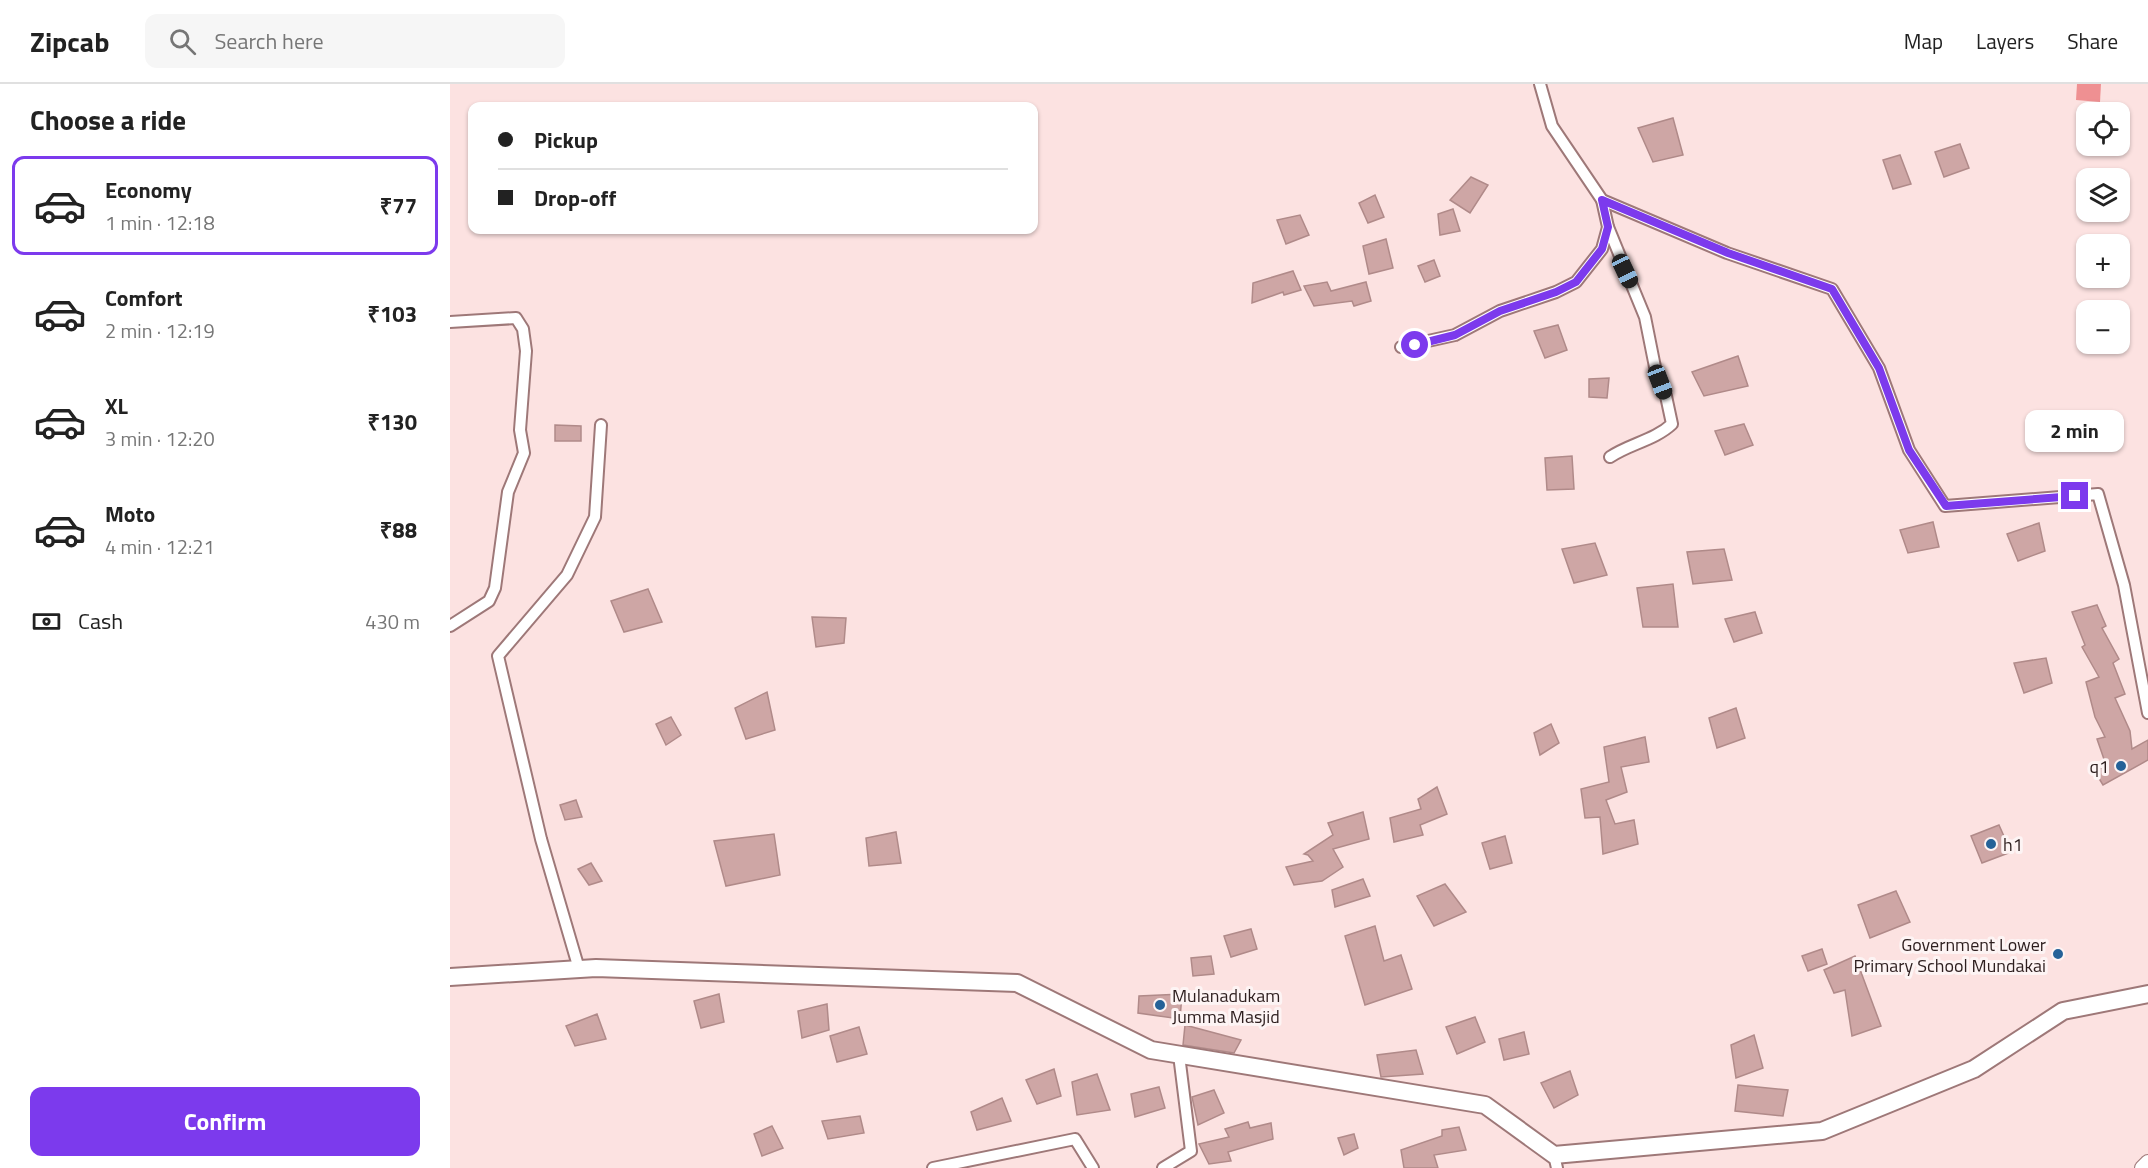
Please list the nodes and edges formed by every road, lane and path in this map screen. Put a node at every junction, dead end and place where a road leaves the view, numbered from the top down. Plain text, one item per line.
1 (1539, 84) edge
2 (1602, 200) junction
3 (1608, 227) junction
4 (450, 322) edge
5 (1401, 347) dead end
6 (601, 425) dead end
7 (1610, 457) dead end
8 (450, 626) edge
9 (2148, 713) edge
10 (579, 969) junction
11 (450, 977) edge
12 (2148, 994) edge
13 (1179, 1055) junction
14 (1555, 1162) edge
15 (2148, 1162) edge
16 (933, 1168) edge
17 (1093, 1168) edge
18 (1163, 1168) edge
19 (2142, 1168) edge

1 - 2 street
2 - 3 street
2 - 9 street
3 - 5 street
3 - 7 street
4 - 8 street
6 - 10 street
10 - 11 main road
10 - 13 main road
12 - 14 main road
13 - 14 main road
13 - 18 street
15 - 19 street
16 - 17 street

